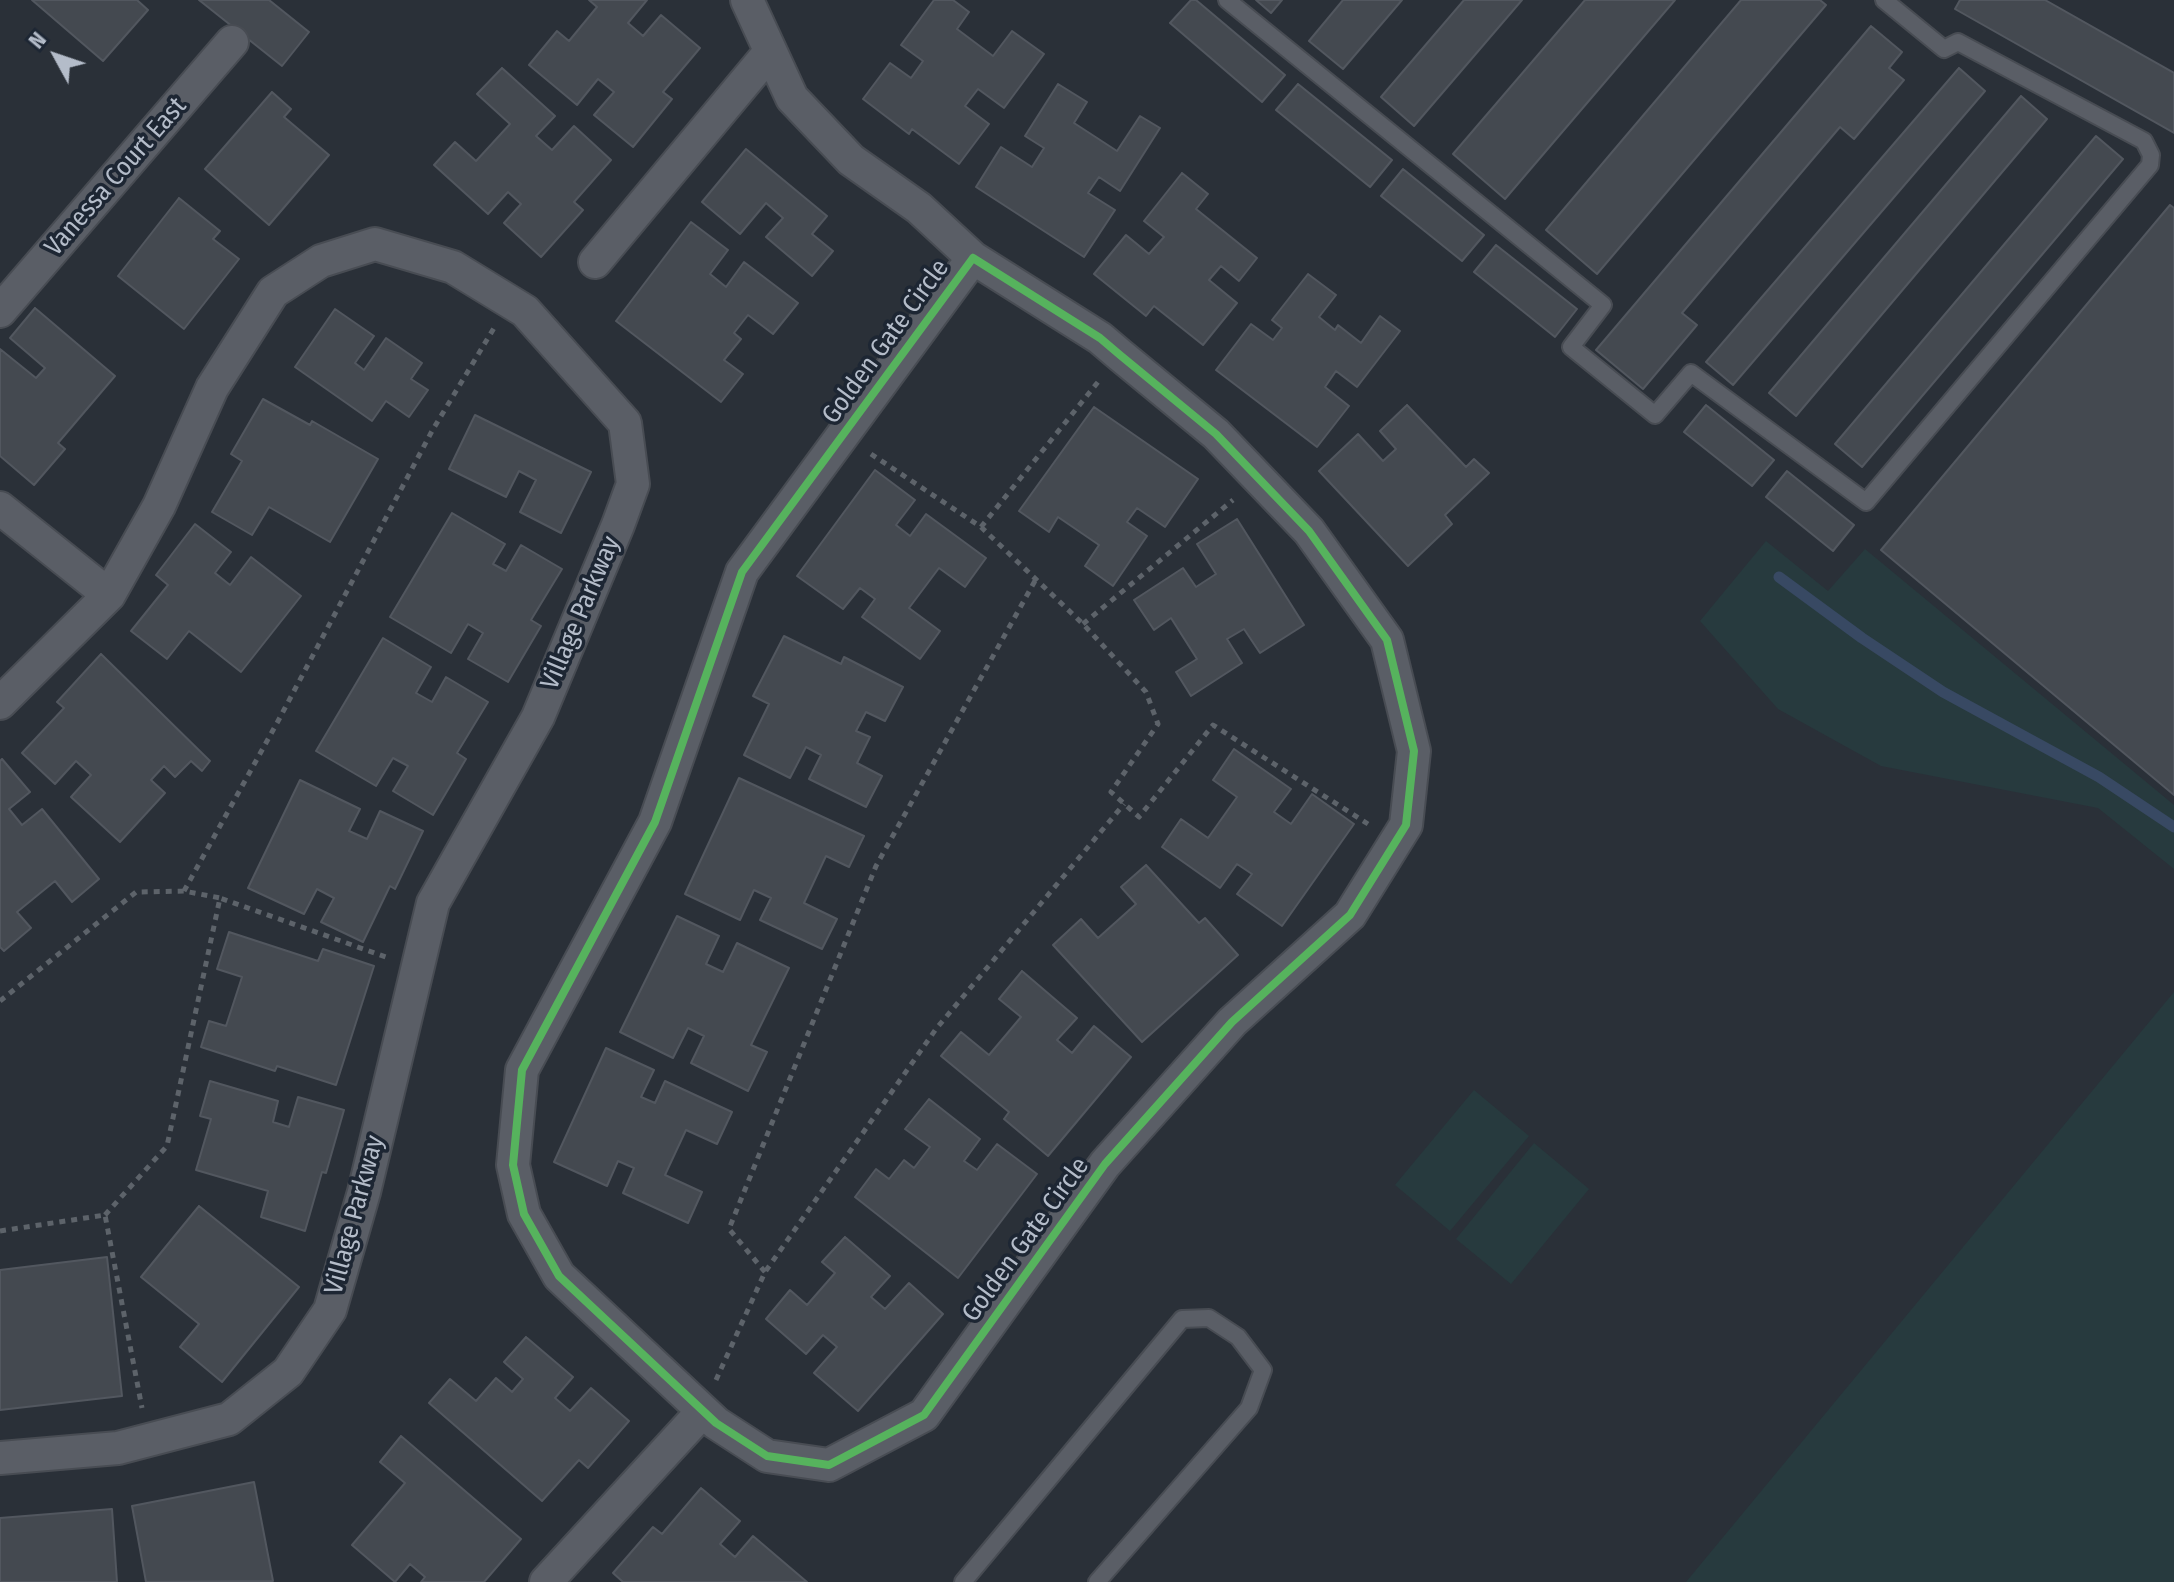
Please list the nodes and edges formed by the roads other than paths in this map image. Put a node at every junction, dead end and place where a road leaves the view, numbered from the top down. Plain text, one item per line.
1 (747, 0) edge
2 (1227, 0) edge
3 (1884, 0) edge
4 (232, 42) dead end
5 (770, 52) junction
6 (973, 258) junction
7 (595, 262) dead end
8 (0, 311) edge
9 (0, 508) edge
10 (109, 595) junction
11 (0, 703) edge
12 (703, 1411) junction
13 (0, 1458) edge
14 (546, 1582) edge
15 (963, 1582) edge
16 (1097, 1582) edge

1 - 5 street, Golden Gate Circle
2 - 3 lane
4 - 8 street, Vanessa Court East
5 - 6 street, Golden Gate Circle
5 - 7 street
6 - 12 street, Golden Gate Circle
6 - 12 street, Golden Gate Circle
9 - 10 street
10 - 11 street, Village Parkway
10 - 13 street, Village Parkway
12 - 14 street
15 - 16 lane

